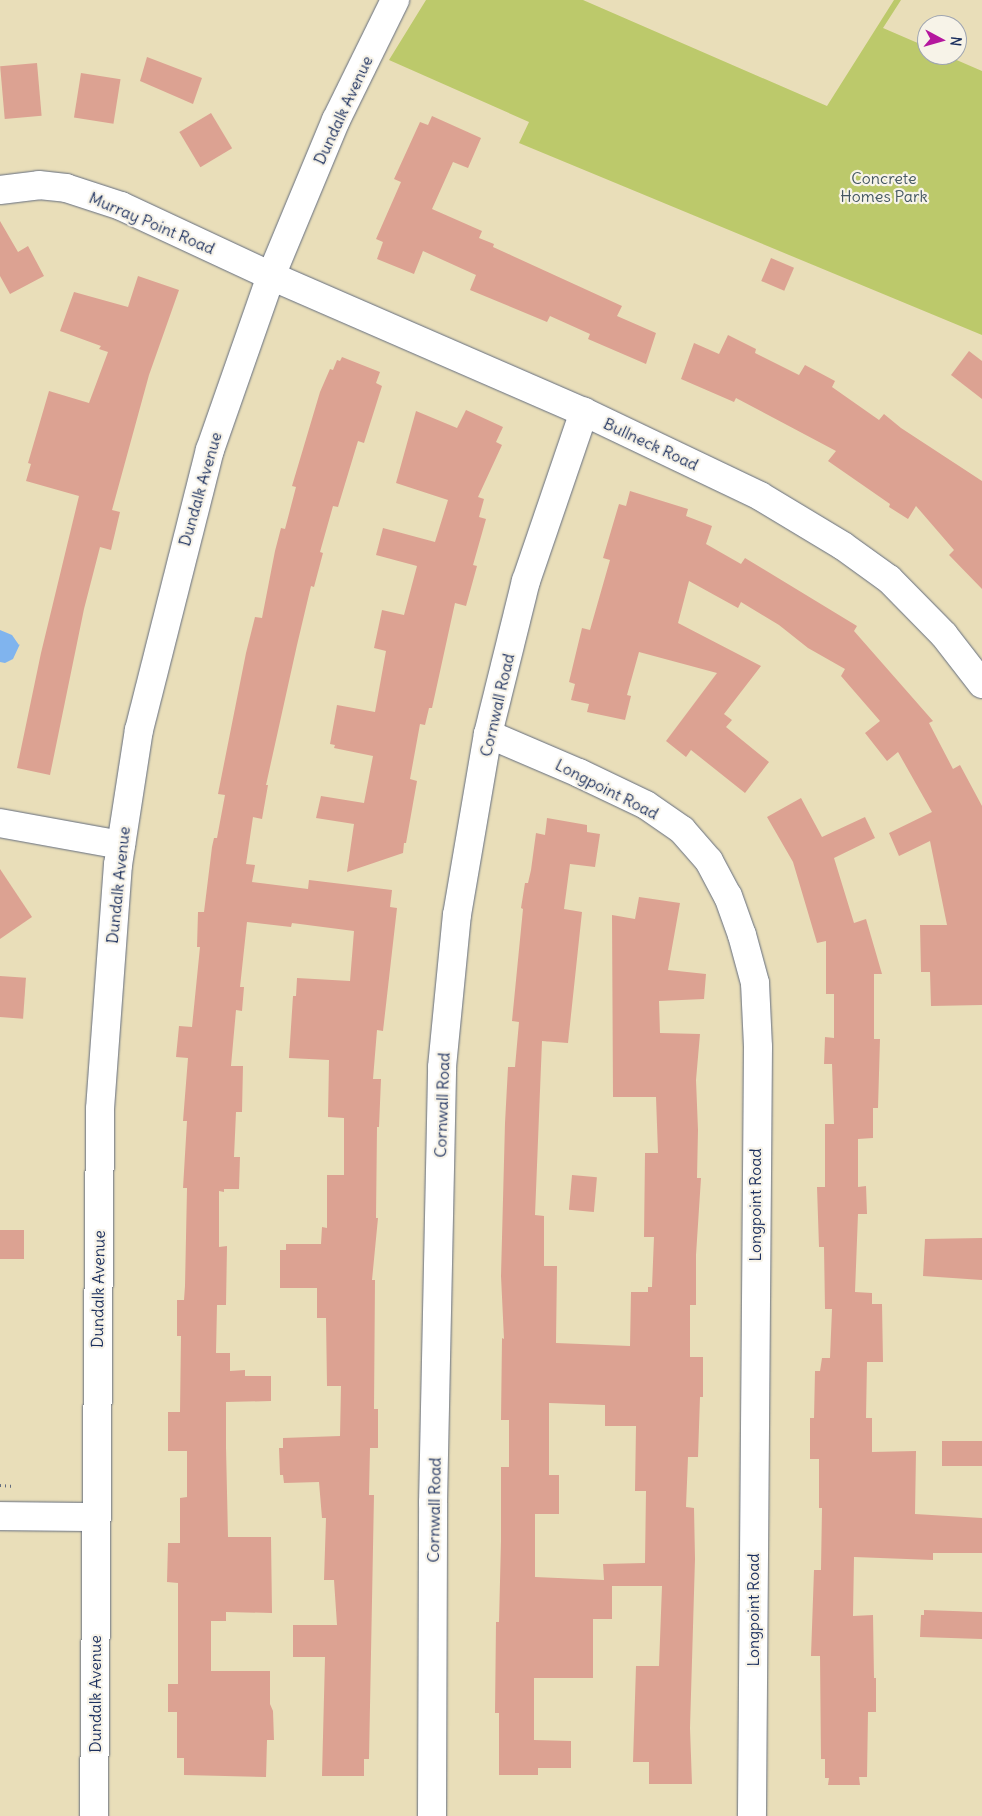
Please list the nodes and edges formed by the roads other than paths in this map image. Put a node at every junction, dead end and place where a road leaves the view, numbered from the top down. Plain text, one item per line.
1 (395, 0) edge
2 (0, 190) edge
3 (271, 276) junction
4 (584, 412) junction
5 (982, 684) edge
6 (488, 734) junction
7 (0, 823) edge
8 (121, 845) junction
9 (0, 1516) edge
10 (96, 1517) junction
11 (94, 1816) edge
12 (432, 1816) edge
13 (752, 1816) edge

1 - 3 street, Dundalk Avenue
2 - 3 street, Murray Point Road
3 - 4 street, Bullneck Road
3 - 8 street, Dundalk Avenue
4 - 5 street, Bullneck Road
4 - 6 street, Cornwall Road
6 - 12 street, Cornwall Road
6 - 13 street, Longpoint Road
7 - 8 street
8 - 10 street, Dundalk Avenue
9 - 10 street
10 - 11 street, Dundalk Avenue

